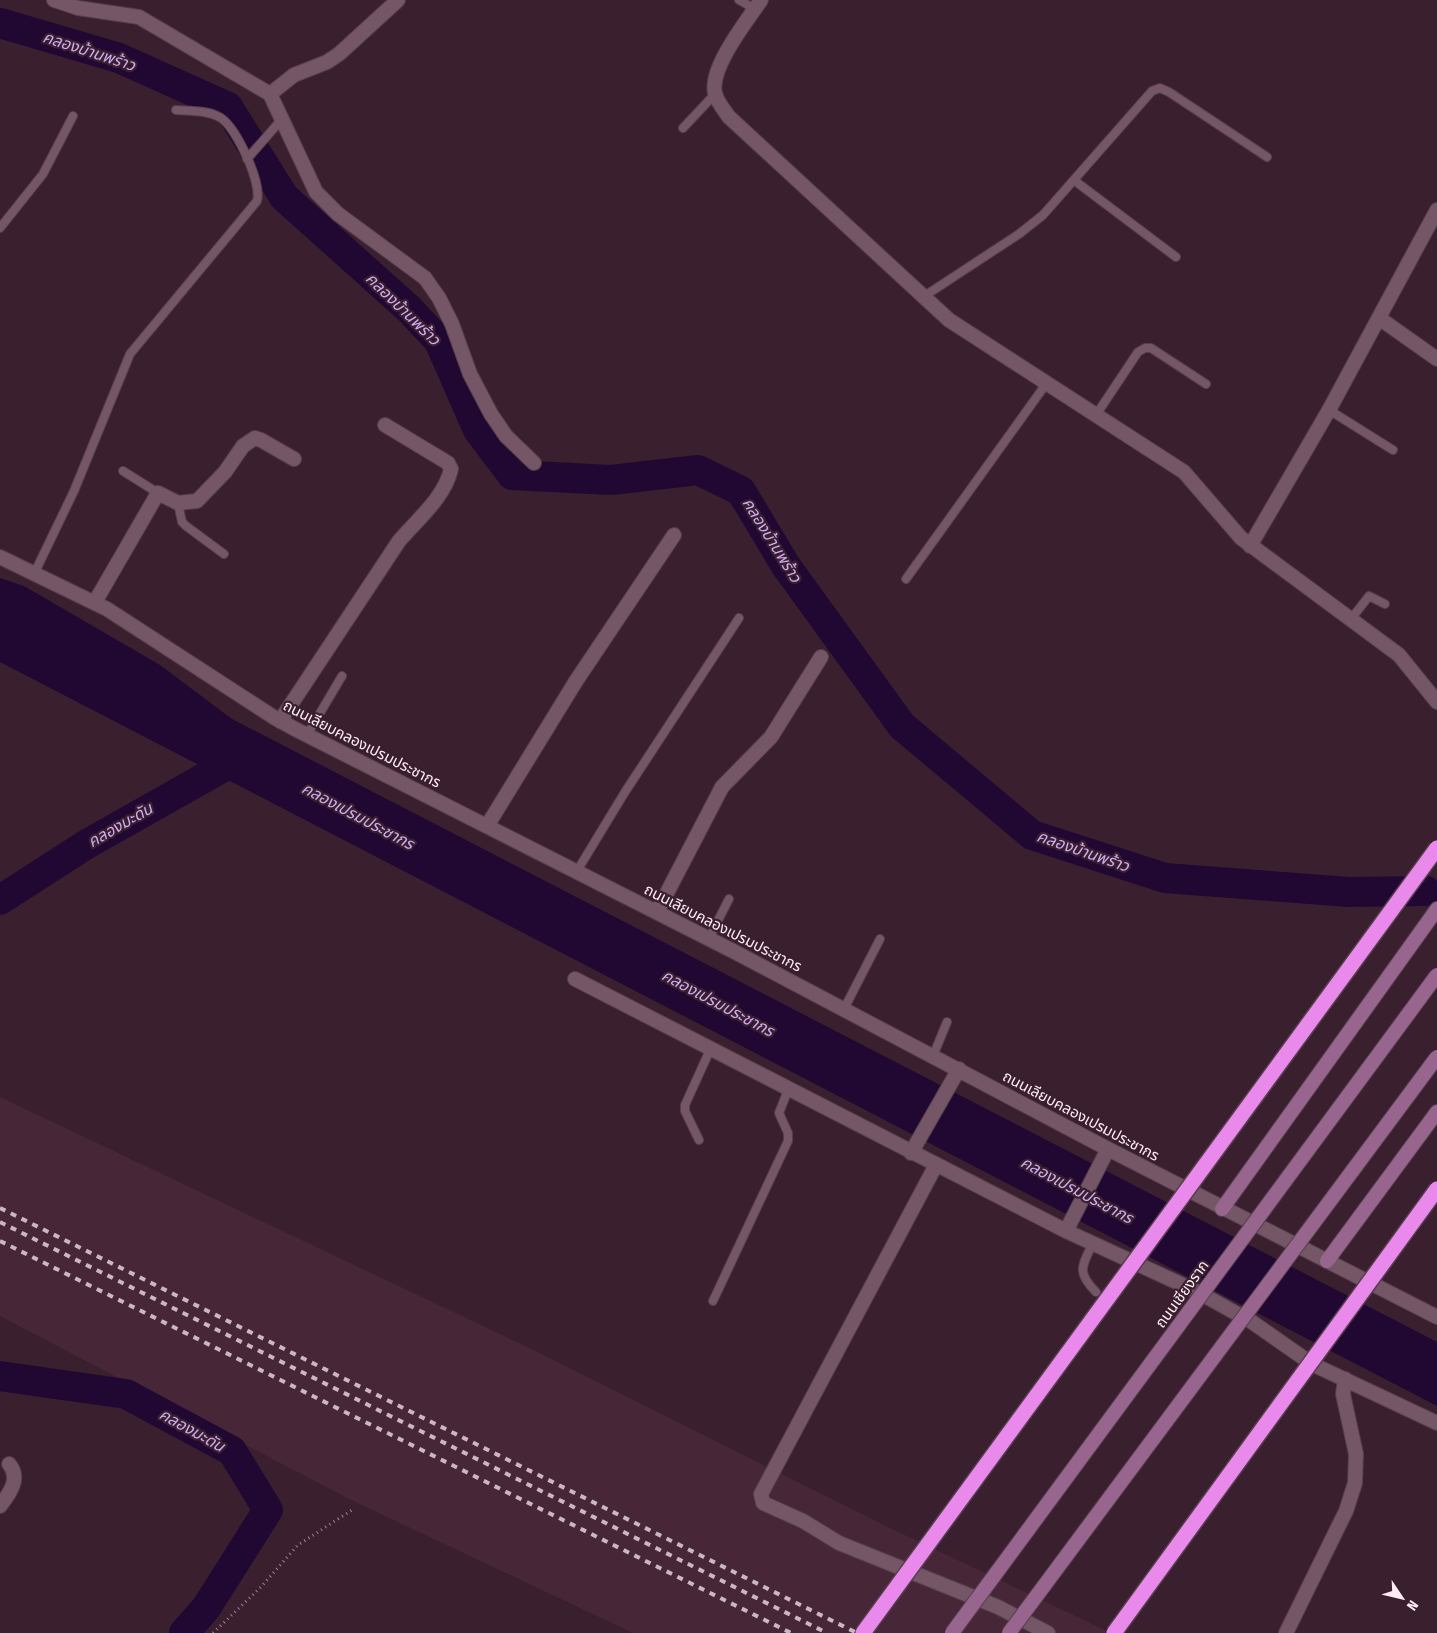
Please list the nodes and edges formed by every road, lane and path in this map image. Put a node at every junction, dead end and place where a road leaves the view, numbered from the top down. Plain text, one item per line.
1 (54, 0) edge
2 (398, 0) edge
3 (739, 0) edge
4 (758, 4) edge
5 (270, 94) junction
6 (715, 94) junction
7 (176, 110) dead end
8 (73, 116) dead end
9 (281, 120) junction
10 (683, 128) dead end
11 (248, 157) junction
12 (1267, 157) dead end
13 (1075, 181) junction
14 (1437, 210) edge
15 (0, 228) edge
16 (1176, 257) dead end
17 (923, 297) junction
18 (1379, 318) junction
19 (1437, 359) edge
20 (1046, 384) junction
21 (1206, 384) dead end
22 (1329, 410) junction
23 (1096, 416) junction
24 (384, 425) dead end
25 (1392, 450) dead end
26 (294, 459) dead end
27 (534, 463) dead end
28 (123, 471) dead end
29 (158, 493) junction
30 (178, 503) junction
31 (674, 535) dead end
32 (1250, 546) junction
33 (224, 554) dead end
34 (0, 557) edge
35 (35, 572) junction
36 (906, 579) dead end
37 (95, 602) junction
38 (1385, 604) dead end
39 (739, 618) dead end
40 (1351, 619) junction
41 (822, 657) dead end
42 (342, 676) dead end
43 (1437, 702) edge
44 (280, 721) junction
45 (307, 735) junction
46 (487, 826) junction
47 (1437, 848) edge
48 (577, 871) junction
49 (729, 899) dead end
50 (1437, 909) edge
51 (657, 912) junction
52 (709, 938) junction
53 (880, 939) dead end
54 (1437, 975) edge
55 (575, 979) dead end
56 (844, 1009) junction
57 (947, 1022) dead end
58 (710, 1050) junction
59 (933, 1056) junction
60 (1437, 1057) edge
61 (958, 1069) junction
62 (788, 1090) junction
63 (1437, 1112) edge
64 (700, 1140) dead end
65 (912, 1148) junction
66 (1108, 1149) junction
67 (936, 1165) junction
68 (1437, 1189) edge
69 (1222, 1208) junction
70 (1069, 1226) junction
71 (1093, 1243) junction
72 (1327, 1260) junction
73 (1096, 1292) dead end
74 (713, 1301) dead end
75 (1437, 1317) edge
76 (1344, 1379) junction
77 (1437, 1422) edge
78 (9, 1464) dead end
79 (0, 1506) edge
80 (352, 1510) dead end
81 (213, 1633) edge
82 (863, 1633) edge
83 (952, 1633) edge
84 (1009, 1633) edge
85 (1048, 1633) edge
86 (1114, 1633) edge
87 (1286, 1633) edge

1 - 5 street
2 - 5 street
3 - 4 lane
4 - 6 street
5 - 9 street
6 - 10 lane
6 - 17 street
7 - 11 lane
8 - 15 lane
9 - 11 lane
9 - 27 street
11 - 35 lane
12 - 13 lane
13 - 16 lane
13 - 17 lane
14 - 18 street
17 - 20 street
18 - 19 street
18 - 22 street
20 - 23 street
20 - 36 lane
21 - 23 lane
22 - 25 lane
22 - 32 street
23 - 32 street
24 - 44 street
26 - 30 street
28 - 29 lane
29 - 30 street
29 - 37 street
30 - 33 lane
31 - 46 street
32 - 40 street
34 - 35 street, ถนนเลียบคลองเปรมประชากร
35 - 37 street, ถนนเลียบคลองเปรมประชากร
37 - 44 street, ถนนเลียบคลองเปรมประชากร
38 - 40 lane
39 - 48 lane
40 - 43 street
41 - 51 street
42 - 45 lane
44 - 45 street, ถนนเลียบคลองเปรมประชากร
45 - 46 street, ถนนเลียบคลองเปรมประชากร
46 - 48 street, ถนนเลียบคลองเปรมประชากร
47 - 82 highway, bridge
48 - 51 street, ถนนเลียบคลองเปรมประชากร
49 - 52 lane
50 - 69 main road
51 - 52 street, ถนนเลียบคลองเปรมประชากร
52 - 56 street, ถนนเลียบคลองเปรมประชากร
53 - 56 lane
54 - 83 main road, ถนนเชียงราก, bridge
55 - 58 street
56 - 59 street, ถนนเลียบคลองเปรมประชากร
57 - 59 lane
58 - 62 street
58 - 64 lane
59 - 61 street, ถนนเลียบคลองเปรมประชากร
60 - 84 main road, bridge
61 - 65 street
61 - 66 street, ถนนเลียบคลองเปรมประชากร
62 - 65 street
62 - 74 lane
63 - 72 main road
65 - 67 street
66 - 69 street, ถนนเลียบคลองเปรมประชากร
66 - 70 street
67 - 70 street
67 - 85 street
68 - 86 highway, bridge
69 - 72 street, ถนนเลียบคลองเปรมประชากร
70 - 71 street
71 - 73 lane
71 - 76 street
72 - 75 street, ถนนเลียบคลองเปรมประชากร
76 - 77 street
76 - 87 street
78 - 79 street
80 - 81 path

